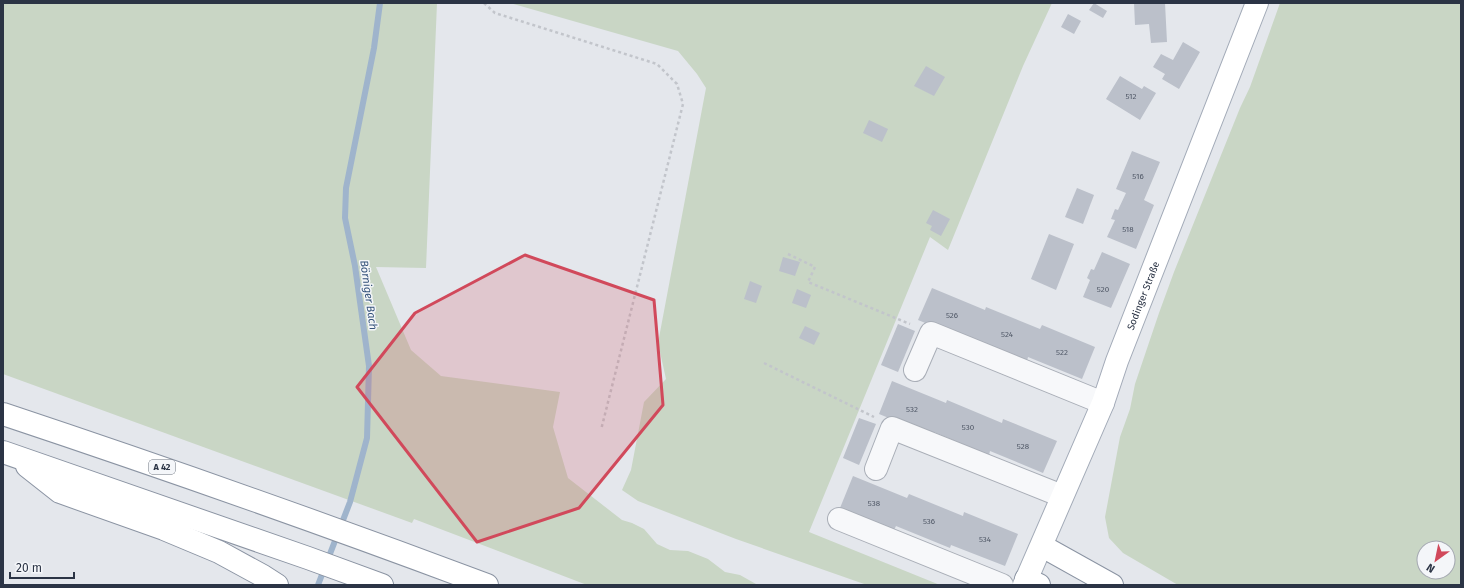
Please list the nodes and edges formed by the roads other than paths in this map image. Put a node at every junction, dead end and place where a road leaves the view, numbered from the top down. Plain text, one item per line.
1 (1257, 3) edge
2 (915, 370) dead end
3 (1103, 403) junction
4 (3, 414) edge
5 (9, 454) edge
6 (876, 469) dead end
7 (1062, 496) junction
8 (839, 519) dead end
9 (1042, 546) junction
10 (1030, 583) edge
11 (277, 585) edge
12 (382, 585) edge
13 (487, 585) edge
14 (1002, 585) edge
15 (1112, 585) edge

1 - 3 main road, Sodinger Straße
2 - 3 lane
3 - 7 main road, Sodinger Straße
4 - 13 main road, A 42
5 - 11 main road
5 - 12 main road
6 - 7 lane
7 - 9 main road, Sodinger Straße
8 - 14 lane
9 - 10 main road, Sodinger Straße
9 - 15 main road

